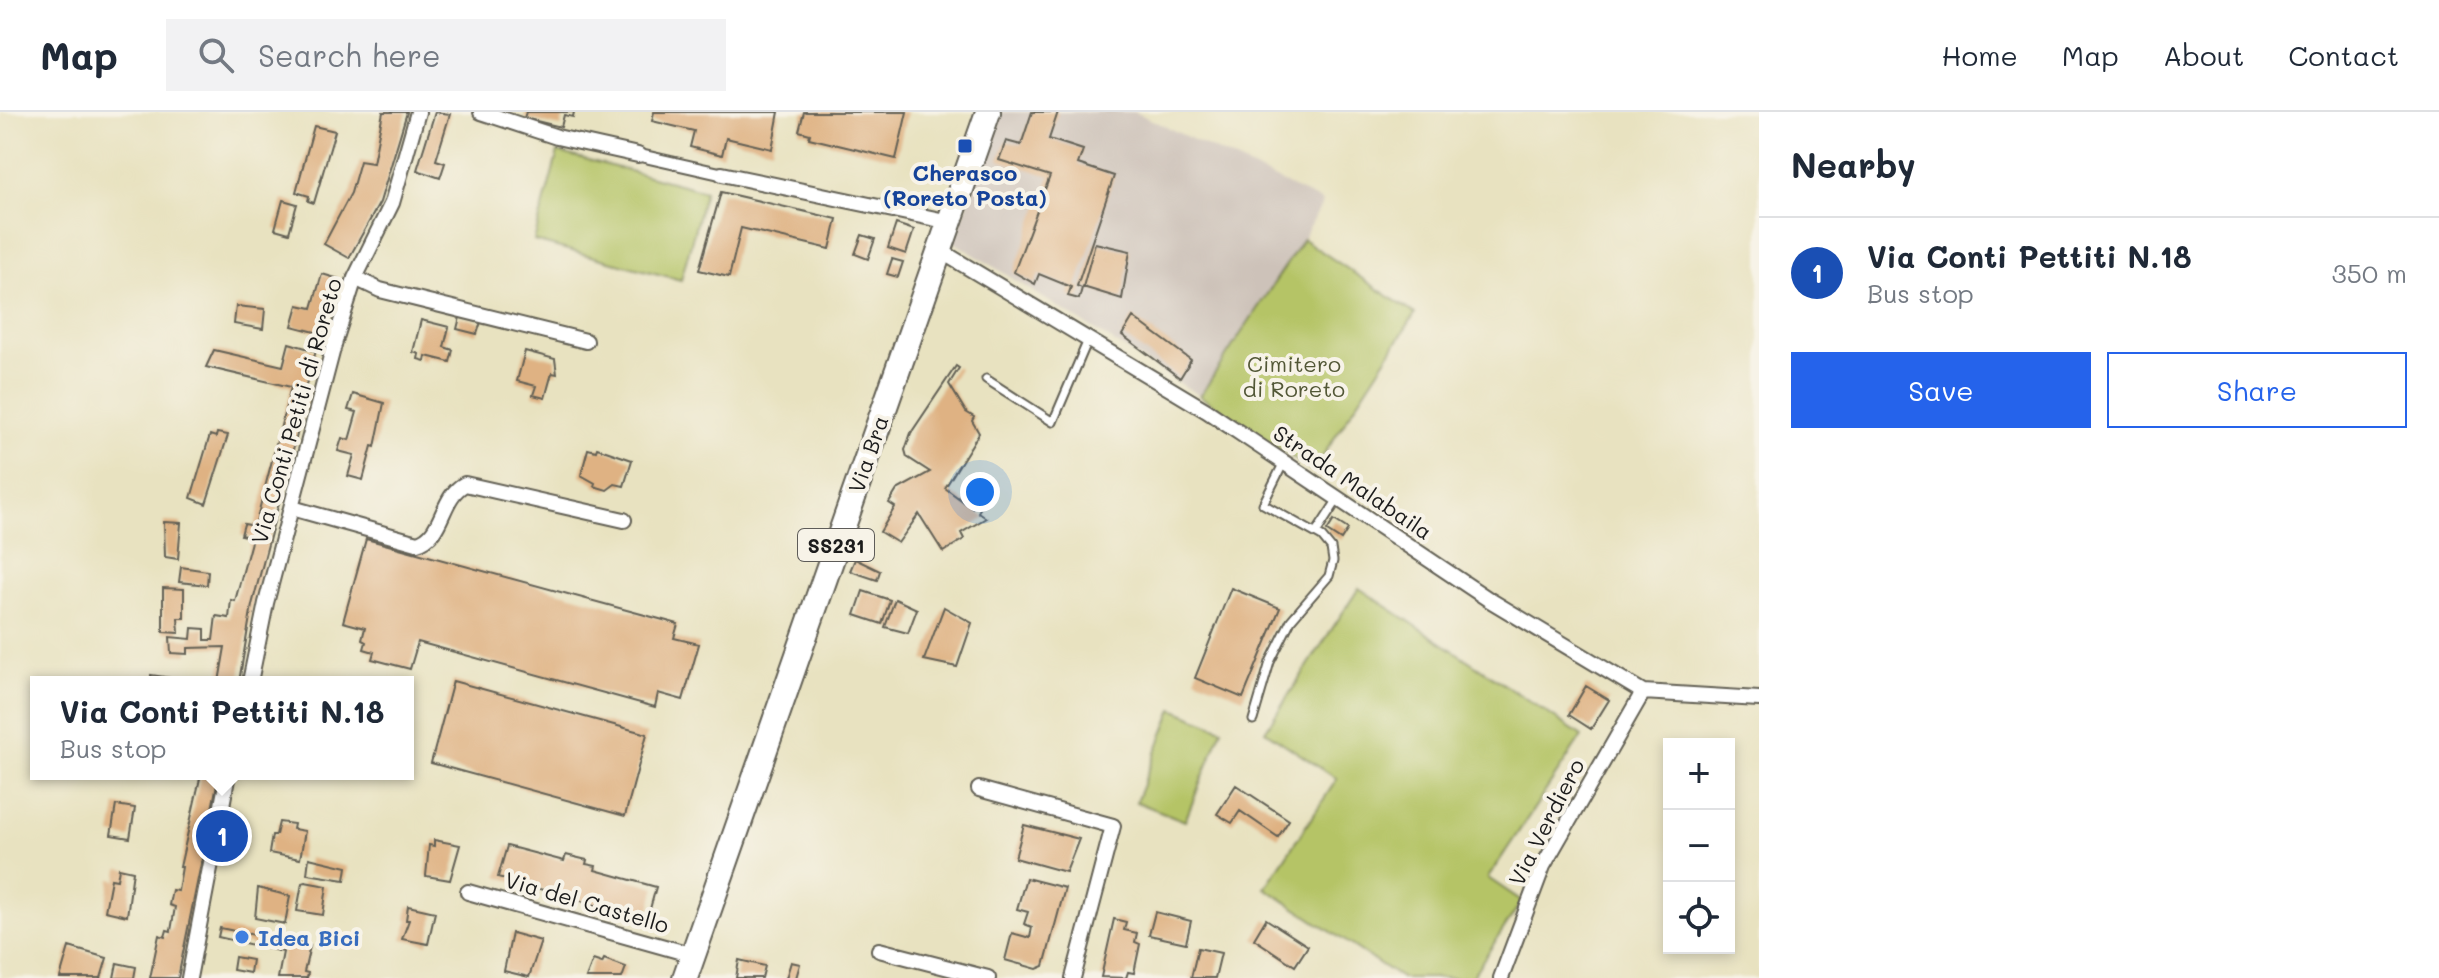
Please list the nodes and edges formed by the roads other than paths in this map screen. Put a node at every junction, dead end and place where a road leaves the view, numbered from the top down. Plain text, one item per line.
1 (418, 112) edge
2 (481, 112) edge
3 (988, 112) edge
4 (638, 155) joint
5 (722, 174) joint
6 (950, 222) junction
7 (939, 250) junction
8 (355, 278) junction
9 (1088, 340) junction
10 (586, 341) dead end
11 (986, 379) dead end
12 (1284, 462) junction
13 (1338, 499) junction
14 (292, 508) junction
15 (624, 520) dead end
16 (1316, 533) junction
17 (251, 676) edge
18 (1643, 692) junction
19 (1759, 699) edge
20 (1253, 720) dead end
21 (227, 780) edge
22 (979, 789) dead end
23 (468, 892) dead end
24 (879, 950) dead end
25 (689, 967) edge
26 (189, 978) edge
27 (988, 978) edge
28 (1073, 978) edge
29 (1501, 978) edge

1 - 8 street, Via Conti Petiti di Roreto
2 - 4 street
3 - 6 main road, Via Bra / SS231
4 - 5 street
5 - 6 street
6 - 7 main road, Via Bra / SS231
7 - 9 street, Strada Malabaila
7 - 25 main road, Via Bra / SS231
8 - 10 street
8 - 14 street, Via Conti Petiti di Roreto
9 - 11 lane
9 - 12 street, Strada Malabaila
12 - 13 street, Strada Malabaila
12 - 16 lane
13 - 16 lane
13 - 18 street, Strada Malabaila
14 - 15 street
14 - 17 street, Via Conti Petiti di Roreto
16 - 20 lane
18 - 19 street, Strada Malabaila
18 - 29 street, Via Verdiero
21 - 26 street
22 - 28 street
23 - 25 street, Via del Castello
24 - 27 street

